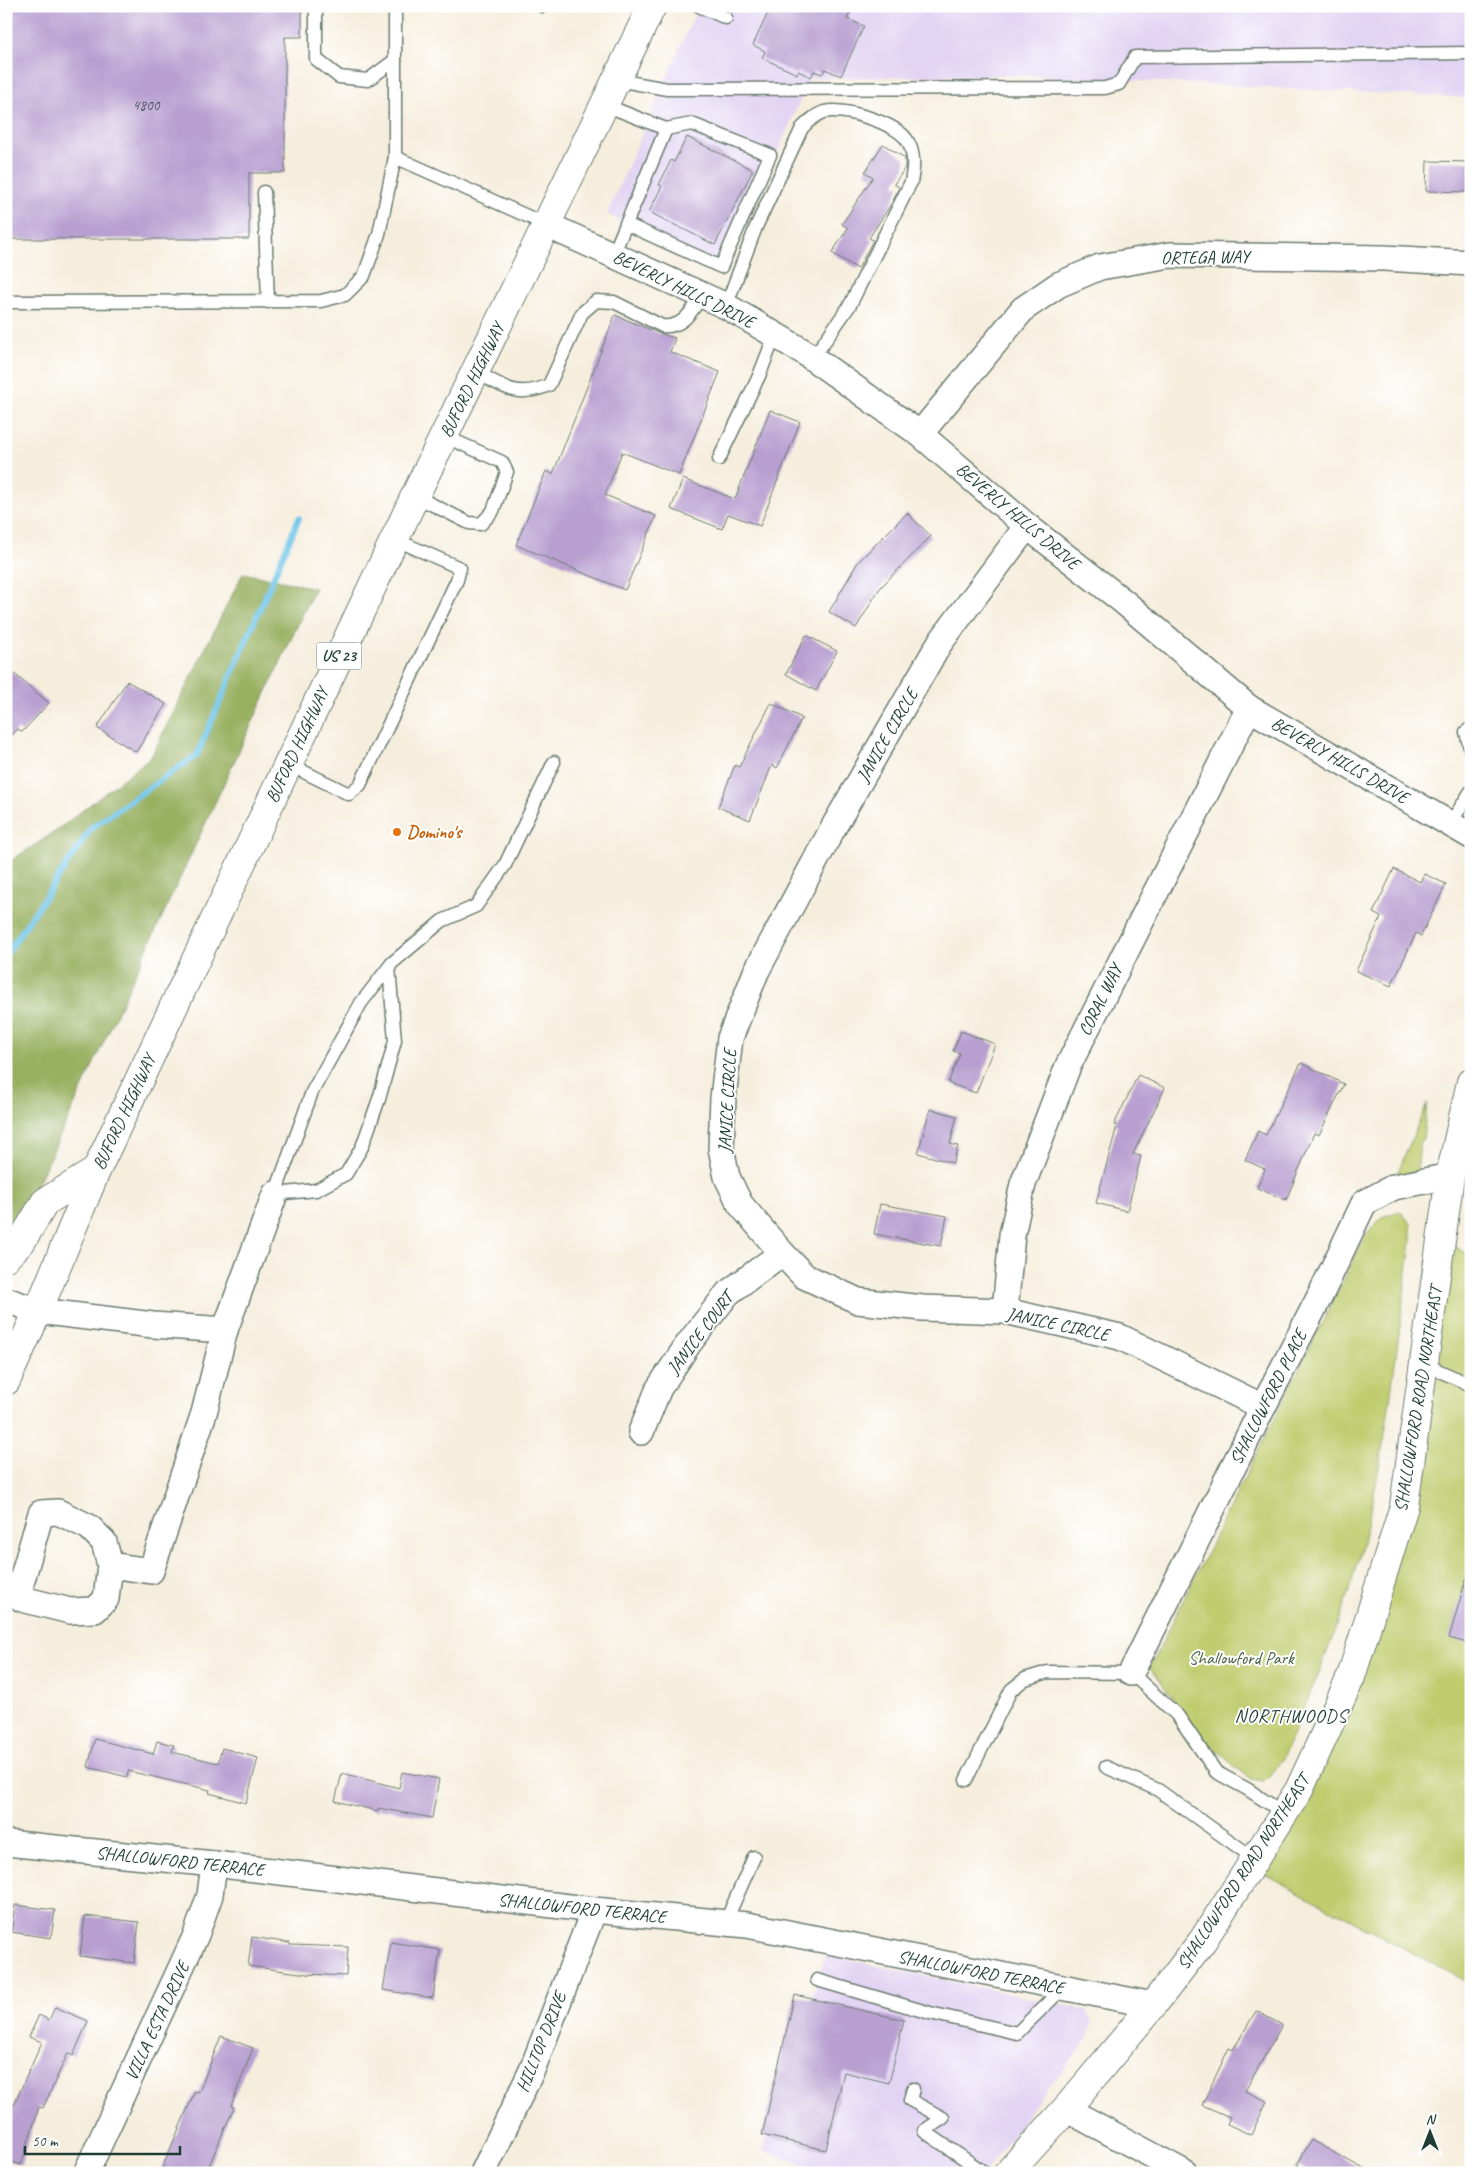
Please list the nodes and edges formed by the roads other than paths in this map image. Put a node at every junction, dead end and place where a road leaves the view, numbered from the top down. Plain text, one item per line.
1 (316, 6) edge
2 (395, 6) edge
3 (652, 6) edge
4 (699, 6) edge
5 (726, 18) dead end
6 (1471, 52) edge
7 (395, 60) junction
8 (617, 80) junction
9 (605, 105) junction
10 (666, 129) junction
11 (395, 157) junction
12 (264, 192) dead end
13 (626, 224) junction
14 (547, 225) junction
15 (614, 255) junction
16 (1471, 263) edge
17 (703, 295) junction
18 (6, 302) edge
19 (268, 302) junction
20 (726, 306) junction
21 (775, 335) junction
22 (813, 358) junction
23 (476, 372) junction
24 (920, 434) junction
25 (444, 436) junction
26 (719, 459) dead end
27 (414, 496) junction
28 (1027, 526) junction
29 (394, 540) junction
30 (1249, 708) junction
31 (1471, 728) edge
32 (1471, 752) edge
33 (554, 762) dead end
34 (288, 764) junction
35 (1471, 791) edge
36 (1460, 830) edge
37 (389, 967) junction
38 (1471, 1082) edge
39 (96, 1171) junction
40 (1450, 1176) junction
41 (274, 1194) junction
42 (782, 1253) junction
43 (6, 1257) edge
44 (6, 1300) edge
45 (1005, 1311) junction
46 (38, 1312) junction
47 (225, 1330) junction
48 (1424, 1364) junction
49 (6, 1381) edge
50 (1471, 1385) edge
51 (1262, 1407) junction
52 (641, 1432) dead end
53 (110, 1565) dead end
54 (1131, 1673) junction
55 (1106, 1767) dead end
56 (966, 1780) dead end
57 (1285, 1814) junction
58 (6, 1843) edge
59 (754, 1857) dead end
60 (1255, 1859) junction
61 (214, 1864) junction
62 (594, 1910) junction
63 (725, 1923) junction
64 (817, 1980) dead end
65 (1063, 1988) junction
66 (1153, 2005) junction
67 (913, 2089) dead end
68 (1066, 2109) junction
69 (86, 2173) edge
70 (483, 2173) edge
71 (986, 2173) edge
72 (1008, 2173) edge
73 (1185, 2173) edge

1 - 7 lane
2 - 7 lane
3 - 8 main road, BUFORD HIGHWAY / US 23
4 - 5 lane
6 - 8 lane
7 - 11 lane
8 - 9 main road, BUFORD HIGHWAY / US 23
9 - 10 lane
9 - 14 main road, BUFORD HIGHWAY / US 23
10 - 13 lane
10 - 13 lane
11 - 14 lane
11 - 19 lane
12 - 19 lane
13 - 15 lane
14 - 15 street, BEVERLY HILLS DRIVE
14 - 23 main road, BUFORD HIGHWAY / US 23
15 - 17 street, BEVERLY HILLS DRIVE
16 - 24 street, ORTEGA WAY
17 - 20 street, BEVERLY HILLS DRIVE
17 - 23 lane
18 - 19 lane
20 - 21 street, BEVERLY HILLS DRIVE
20 - 22 lane
21 - 22 street, BEVERLY HILLS DRIVE
21 - 26 lane
22 - 24 street, BEVERLY HILLS DRIVE
23 - 25 main road, BUFORD HIGHWAY / US 23
24 - 28 street, BEVERLY HILLS DRIVE
25 - 27 main road, BUFORD HIGHWAY / US 23
25 - 27 lane
27 - 29 main road, BUFORD HIGHWAY / US 23
28 - 30 street, BEVERLY HILLS DRIVE
28 - 42 street, JANICE CIRCLE
29 - 34 main road, BUFORD HIGHWAY / US 23
29 - 34 lane
30 - 36 street, BEVERLY HILLS DRIVE
30 - 45 street, CORAL WAY
31 - 32 lane
33 - 37 lane
34 - 39 main road, BUFORD HIGHWAY / US 23
35 - 36 lane
37 - 41 lane
37 - 41 lane
38 - 40 main road, SHALLOWFORD ROAD NORTHEAST
39 - 43 main road
39 - 46 main road, BUFORD HIGHWAY / US 23
40 - 48 main road, SHALLOWFORD ROAD NORTHEAST
40 - 51 street, SHALLOWFORD PLACE
41 - 47 street
42 - 45 street, JANICE CIRCLE
42 - 52 street, JANICE COURT
44 - 46 street
45 - 51 street, JANICE CIRCLE
46 - 47 street
46 - 49 main road, BUFORD HIGHWAY / US 23
47 - 53 street
48 - 50 lane
48 - 57 main road, SHALLOWFORD ROAD NORTHEAST
51 - 54 street, SHALLOWFORD PLACE
54 - 56 lane
54 - 57 lane
55 - 60 lane
57 - 60 main road, SHALLOWFORD ROAD NORTHEAST
58 - 61 street, SHALLOWFORD TERRACE
59 - 63 lane
60 - 66 main road, SHALLOWFORD ROAD NORTHEAST
61 - 62 street, SHALLOWFORD TERRACE
61 - 69 street, VILLA ESTA DRIVE
62 - 63 street, SHALLOWFORD TERRACE
62 - 70 street, HILLTOP DRIVE
63 - 65 street, SHALLOWFORD TERRACE
64 - 65 lane
65 - 66 street, SHALLOWFORD TERRACE
66 - 68 main road, SHALLOWFORD ROAD NORTHEAST
67 - 71 lane
68 - 72 main road, SHALLOWFORD ROAD NORTHEAST
68 - 73 street

